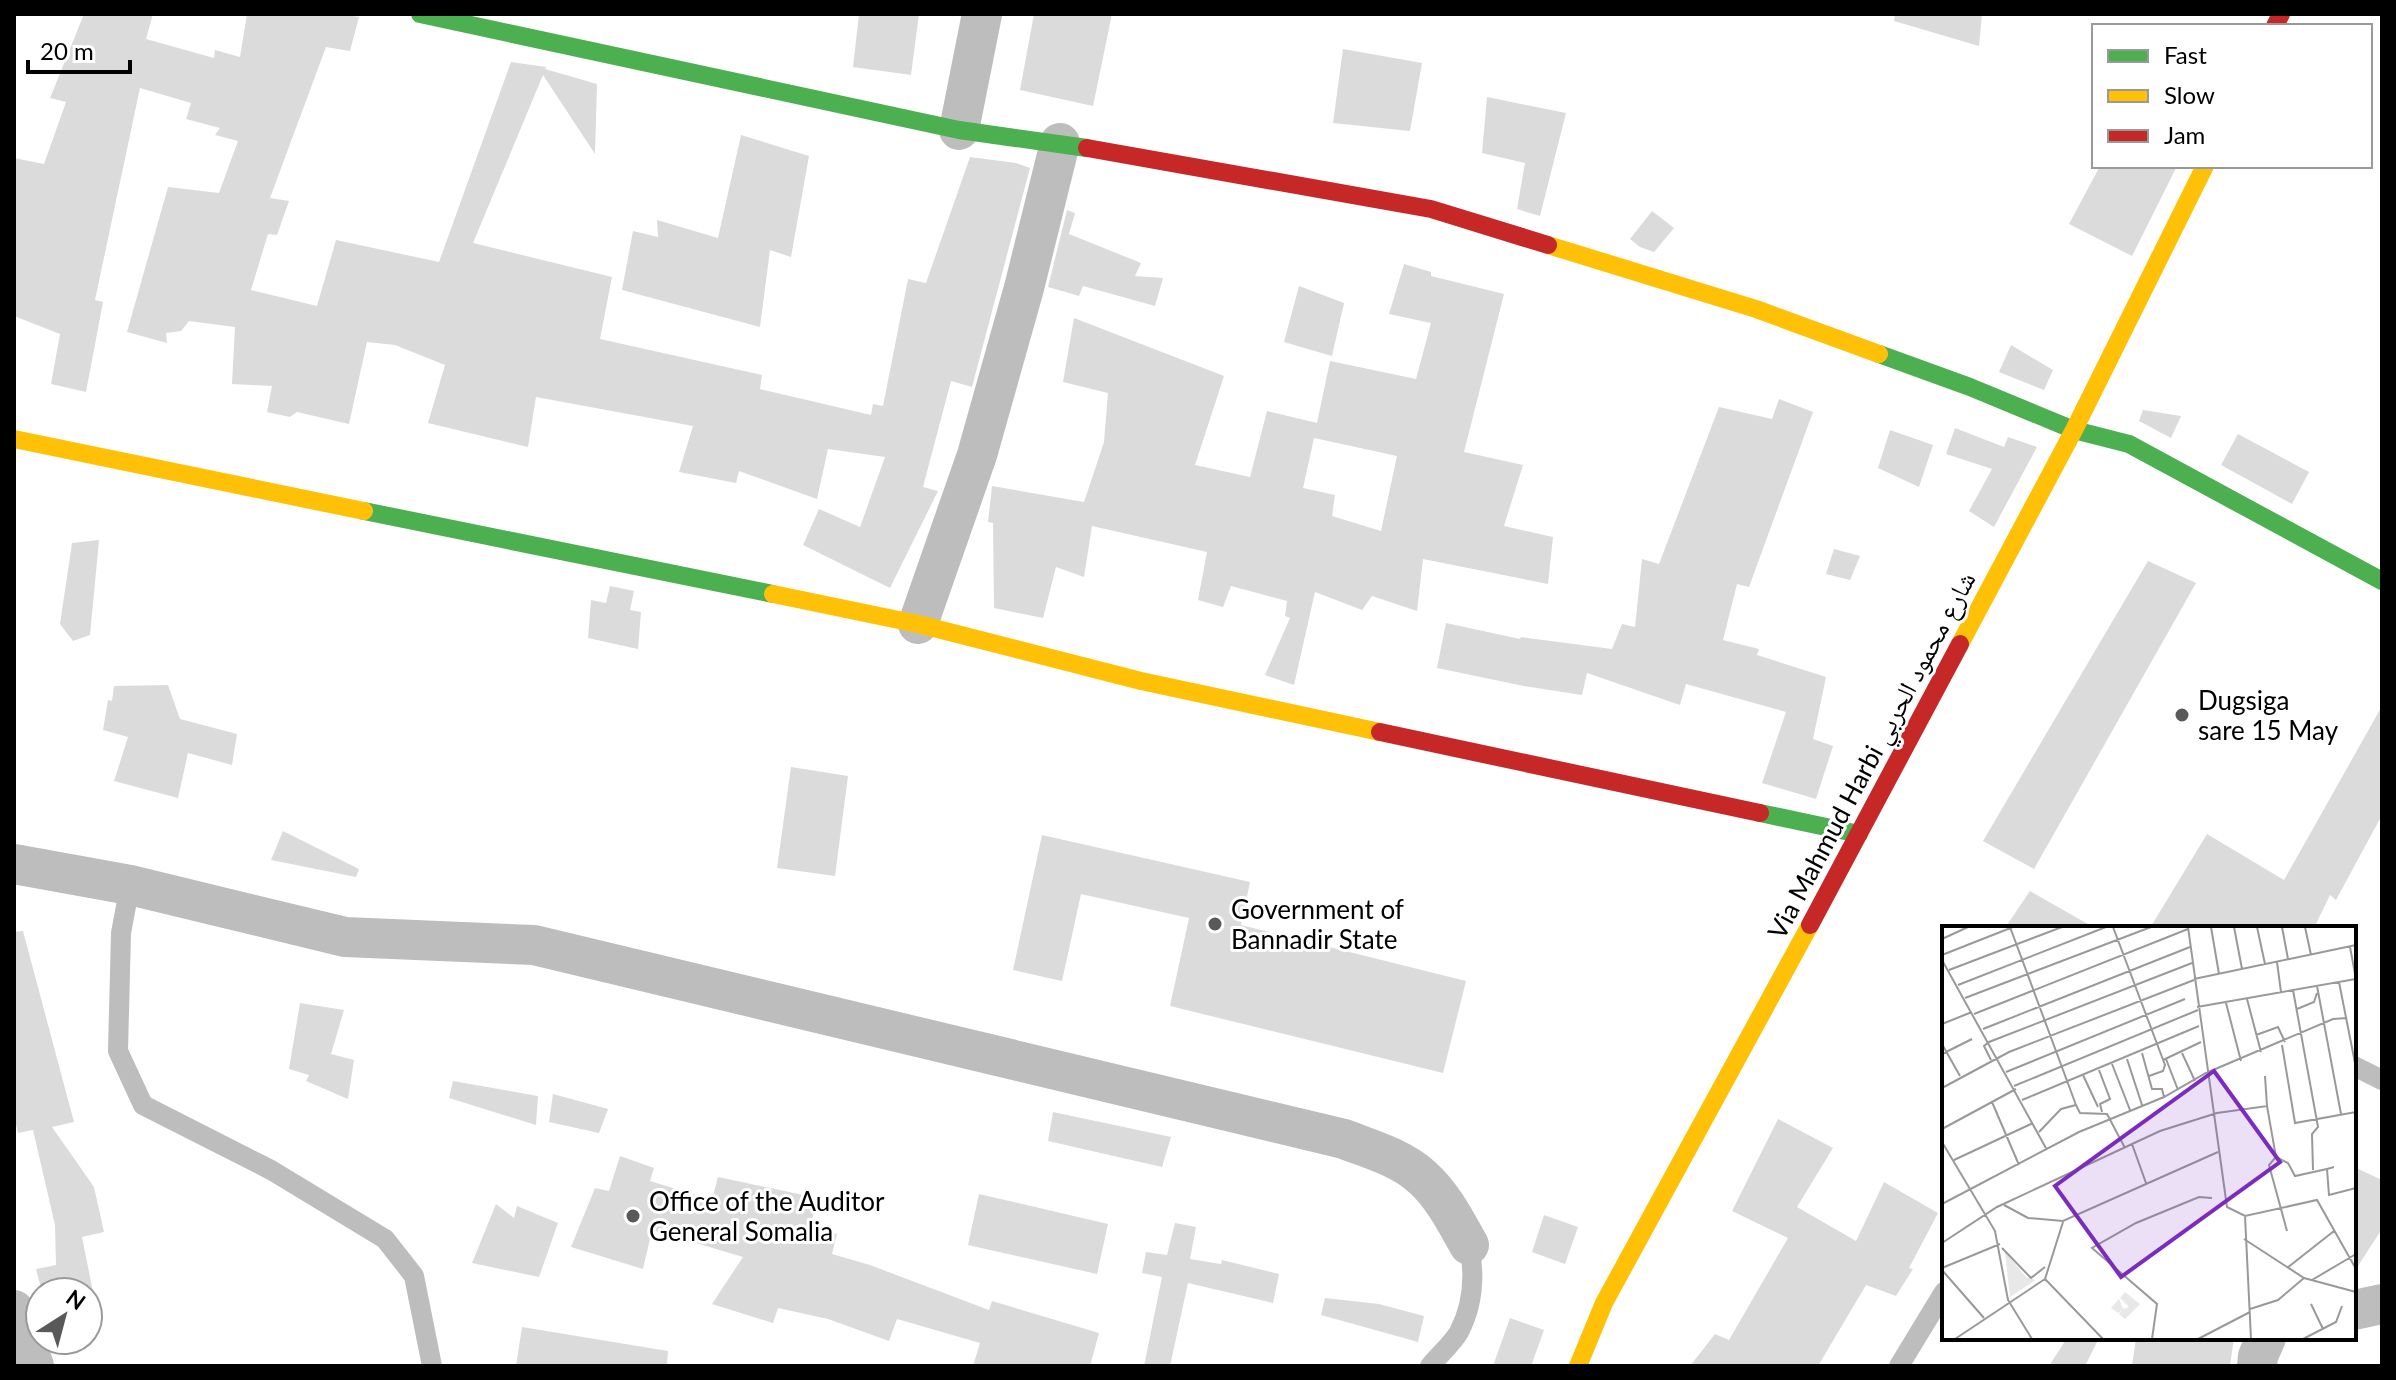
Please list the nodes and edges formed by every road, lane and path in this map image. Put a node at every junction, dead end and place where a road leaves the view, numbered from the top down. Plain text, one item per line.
1 (420, 14) edge
2 (982, 14) edge
3 (959, 130) junction
4 (1060, 143) junction
5 (2204, 168) edge
6 (2074, 430) junction
7 (14, 439) edge
8 (2382, 581) edge
9 (918, 624) junction
10 (1859, 834) junction
11 (14, 864) edge
12 (130, 885) junction
13 (2356, 1067) edge
14 (2382, 1080) edge
15 (1469, 1245) joint
16 (1942, 1295) edge
17 (2382, 1304) edge
18 (14, 1310) edge
19 (2356, 1310) edge
20 (2265, 1340) edge
21 (34, 1366) edge
22 (432, 1366) edge
23 (1430, 1366) edge
24 (1578, 1366) edge
25 (1899, 1366) edge
26 (2257, 1366) edge

1 - 3 street
2 - 3 street
3 - 4 street
4 - 6 street
4 - 9 street
5 - 6 street, Via Mahmud Harbi شارع محمود الحربي
6 - 8 street
6 - 10 street, Via Mahmud Harbi شارع محمود الحربي
7 - 9 street
9 - 10 street
10 - 24 street, Via Mahmud Harbi شارع محمود الحربي
11 - 12 street
12 - 15 street
12 - 22 lane
13 - 14 lane
15 - 23 lane
16 - 25 lane
17 - 19 street
18 - 21 street
20 - 26 street

